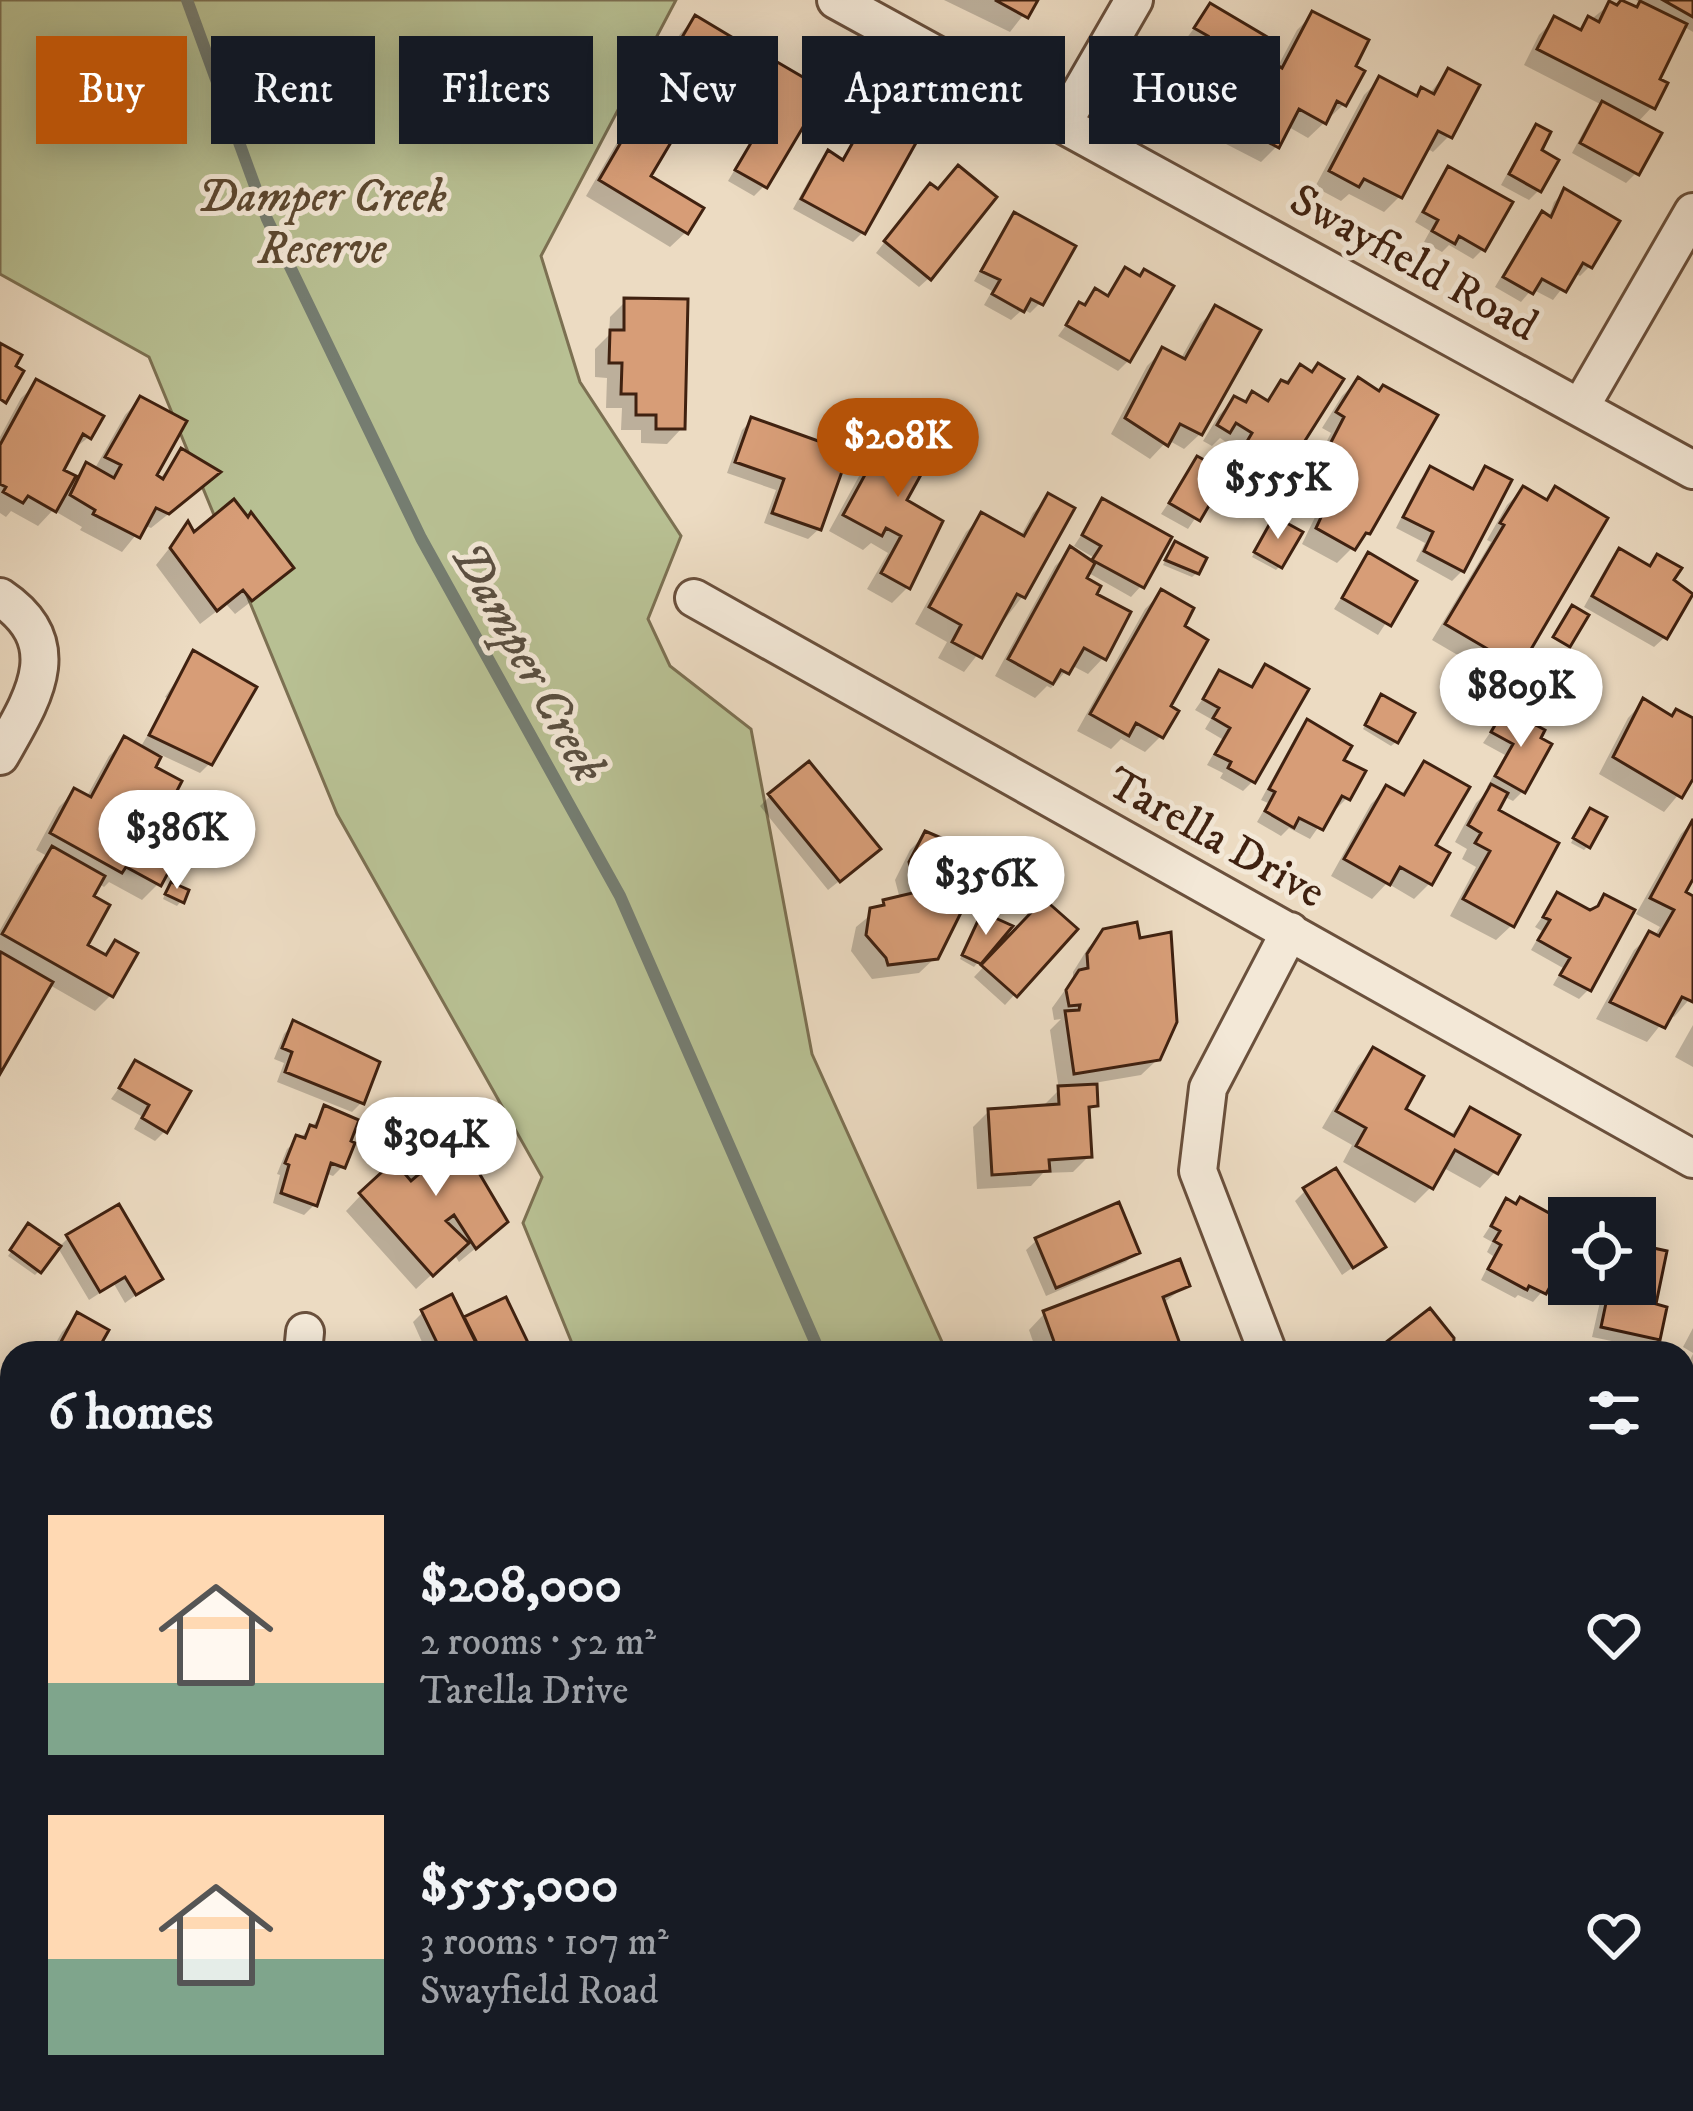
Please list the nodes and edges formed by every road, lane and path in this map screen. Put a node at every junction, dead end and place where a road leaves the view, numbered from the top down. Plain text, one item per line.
1 (836, 0) edge
2 (1134, 0) edge
3 (902, 36) edge
4 (1065, 120) edge
5 (1065, 124) edge
6 (1693, 212) edge
7 (1581, 406) junction
8 (1693, 470) edge
9 (0, 597) edge
10 (694, 598) dead end
11 (0, 756) edge
12 (1290, 932) junction
13 (1693, 1159) edge
14 (1263, 1341) edge

1 - 3 street, Swayfield Road
2 - 4 street
5 - 7 street, Swayfield Road
6 - 7 street
7 - 8 street, Swayfield Road
9 - 11 street
10 - 12 street, Tarella Drive
12 - 13 street, Tarella Drive
12 - 14 street

